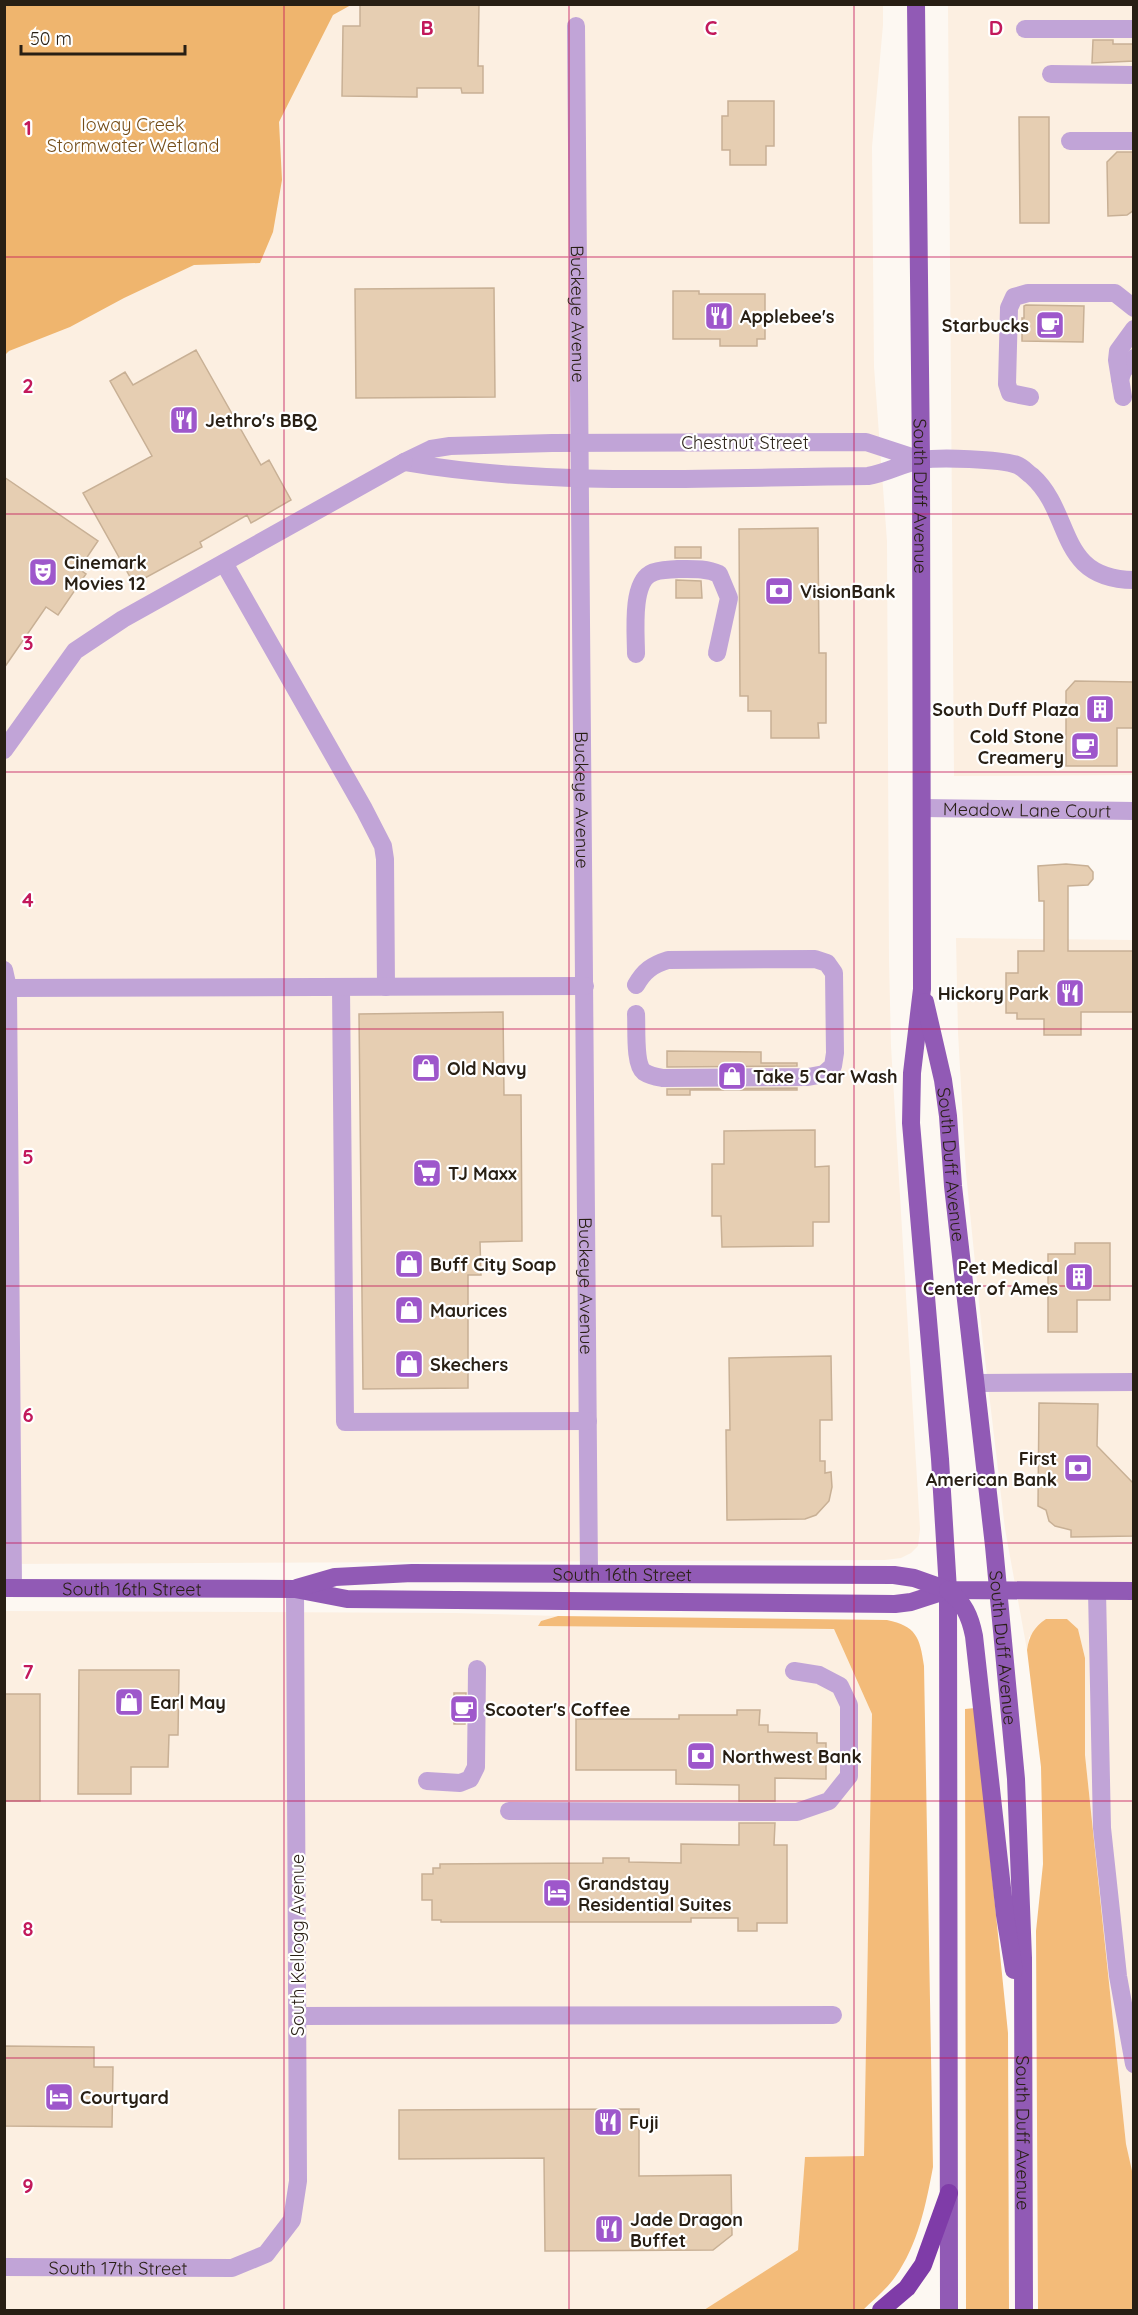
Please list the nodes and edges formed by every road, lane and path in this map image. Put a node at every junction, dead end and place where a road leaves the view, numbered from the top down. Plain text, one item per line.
1 (916, 4) edge
2 (576, 27) dead end
3 (1025, 29) dead end
4 (1134, 29) edge
5 (1051, 74) dead end
6 (1134, 75) edge
7 (1070, 141) dead end
8 (1134, 141) edge
9 (1124, 294) edge
10 (1134, 308) edge
11 (1134, 329) edge
12 (1134, 358) edge
13 (1120, 378) junction
14 (1030, 397) dead end
15 (1123, 397) dead end
16 (580, 443) junction
17 (921, 460) junction
18 (404, 462) junction
19 (581, 478) junction
20 (224, 563) junction
21 (1134, 580) edge
22 (717, 653) dead end
23 (636, 654) dead end
24 (4, 750) edge
25 (922, 808) junction
26 (1134, 811) edge
27 (4, 970) edge
28 (636, 985) dead end
29 (585, 986) junction
30 (341, 987) junction
31 (386, 987) junction
32 (8, 988) junction
33 (922, 989) junction
34 (636, 1014) dead end
35 (1134, 1382) edge
36 (976, 1383) junction
37 (588, 1422) junction
38 (589, 1574) junction
39 (9, 1588) edge
40 (295, 1589) junction
41 (948, 1590) junction
42 (998, 1590) junction
43 (1097, 1591) junction
44 (1134, 1591) edge
45 (477, 1669) dead end
46 (794, 1671) dead end
47 (427, 1782) dead end
48 (509, 1811) dead end
49 (833, 2015) dead end
50 (298, 2016) junction
51 (1023, 2027) junction
52 (1134, 2064) edge
53 (949, 2193) junction
54 (4, 2267) edge
55 (232, 2268) joint
56 (881, 2310) edge
57 (949, 2310) edge
58 (1024, 2310) edge

1 - 17 main road, South Duff Avenue
2 - 16 street, Buckeye Avenue
3 - 4 street
5 - 6 street
7 - 8 street
9 - 10 street
9 - 14 street
11 - 13 street
12 - 13 street
13 - 15 street
16 - 17 street, Chestnut Street
16 - 18 street, Chestnut Street
16 - 19 street, Buckeye Avenue
17 - 19 street, Chestnut Street
17 - 21 street
17 - 25 main road, South Duff Avenue
18 - 19 street, Chestnut Street
18 - 20 street
19 - 29 street, Buckeye Avenue
20 - 24 street
20 - 31 street
22 - 23 street
25 - 26 street, Meadow Lane Court
25 - 33 main road, South Duff Avenue
27 - 32 street
28 - 34 street
29 - 31 street
29 - 37 street, Buckeye Avenue
30 - 31 street
30 - 32 street
30 - 37 street
32 - 39 street
33 - 36 main road, South Duff Avenue
33 - 41 main road, South Duff Avenue
35 - 36 street
36 - 42 main road, South Duff Avenue
37 - 38 street, Buckeye Avenue
38 - 40 main road, South 16th Street
38 - 41 main road, South 16th Street
39 - 40 main road, South 16th Street
40 - 41 main road, South 16th Street
40 - 50 street, South Kellogg Avenue
41 - 42 main road, South 16th Street
41 - 51 main road
41 - 53 main road, South Duff Avenue
42 - 43 main road, South 16th Street
42 - 51 main road, South Duff Avenue
43 - 44 main road, South 16th Street
43 - 52 street
45 - 47 street
46 - 48 street
49 - 50 street
50 - 55 street, South Kellogg Avenue
51 - 58 main road, South Duff Avenue
53 - 56 highway
53 - 57 main road, South Duff Avenue
54 - 55 street, South 17th Street

